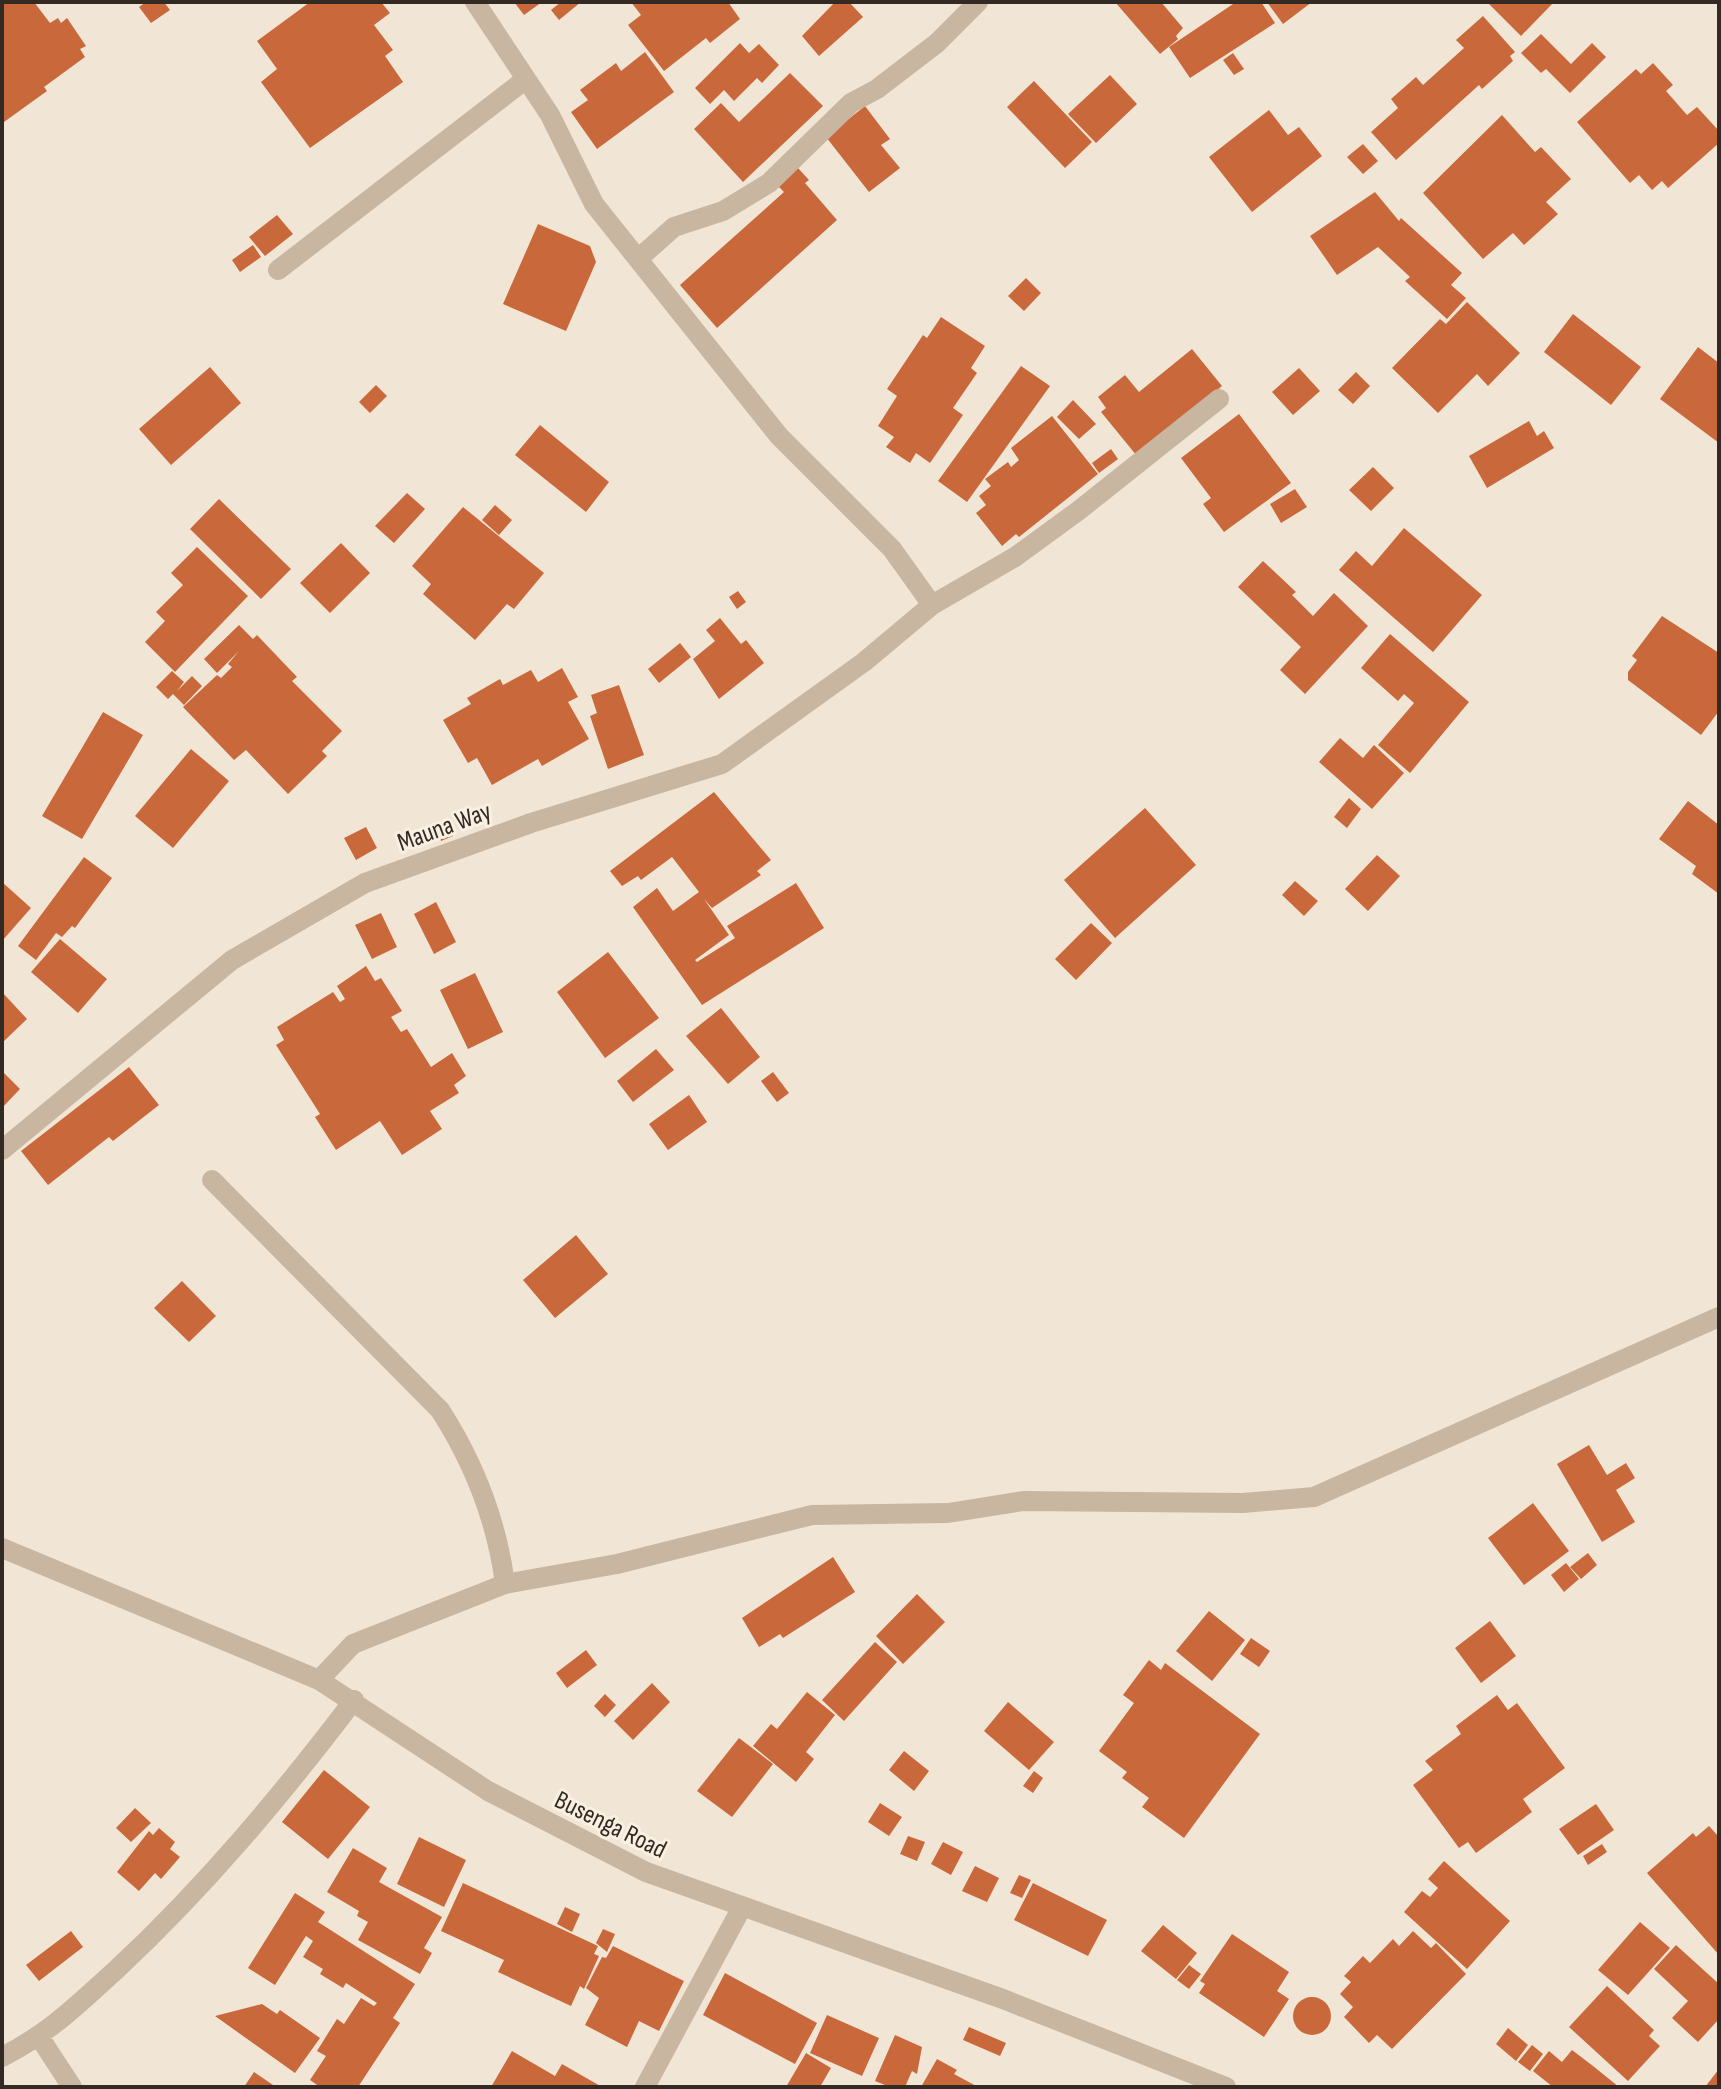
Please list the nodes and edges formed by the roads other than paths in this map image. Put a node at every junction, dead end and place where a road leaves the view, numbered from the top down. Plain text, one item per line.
1 (475, 2) edge
2 (978, 2) edge
3 (526, 79) junction
4 (638, 259) junction
5 (278, 270) dead end
6 (1219, 399) dead end
7 (932, 605) junction
8 (2, 1150) edge
9 (212, 1180) dead end
10 (1719, 1317) edge
11 (2, 1548) edge
12 (505, 1584) junction
13 (319, 1680) junction
14 (354, 1700) junction
15 (742, 1907) junction
16 (40, 2038) junction
17 (2, 2057) edge
18 (72, 2087) edge
19 (645, 2087) edge
20 (1226, 2087) edge

1 - 3 street
2 - 4 street
3 - 4 street
3 - 5 street
4 - 7 street
6 - 7 street, Mauna Way
7 - 8 street, Mauna Way
9 - 12 street
10 - 12 street
11 - 13 street, Busenga Road
12 - 13 street
13 - 14 street, Busenga Road
14 - 15 street, Busenga Road
14 - 16 street
15 - 19 street
15 - 20 street, Busenga Road
16 - 17 street
16 - 18 street

